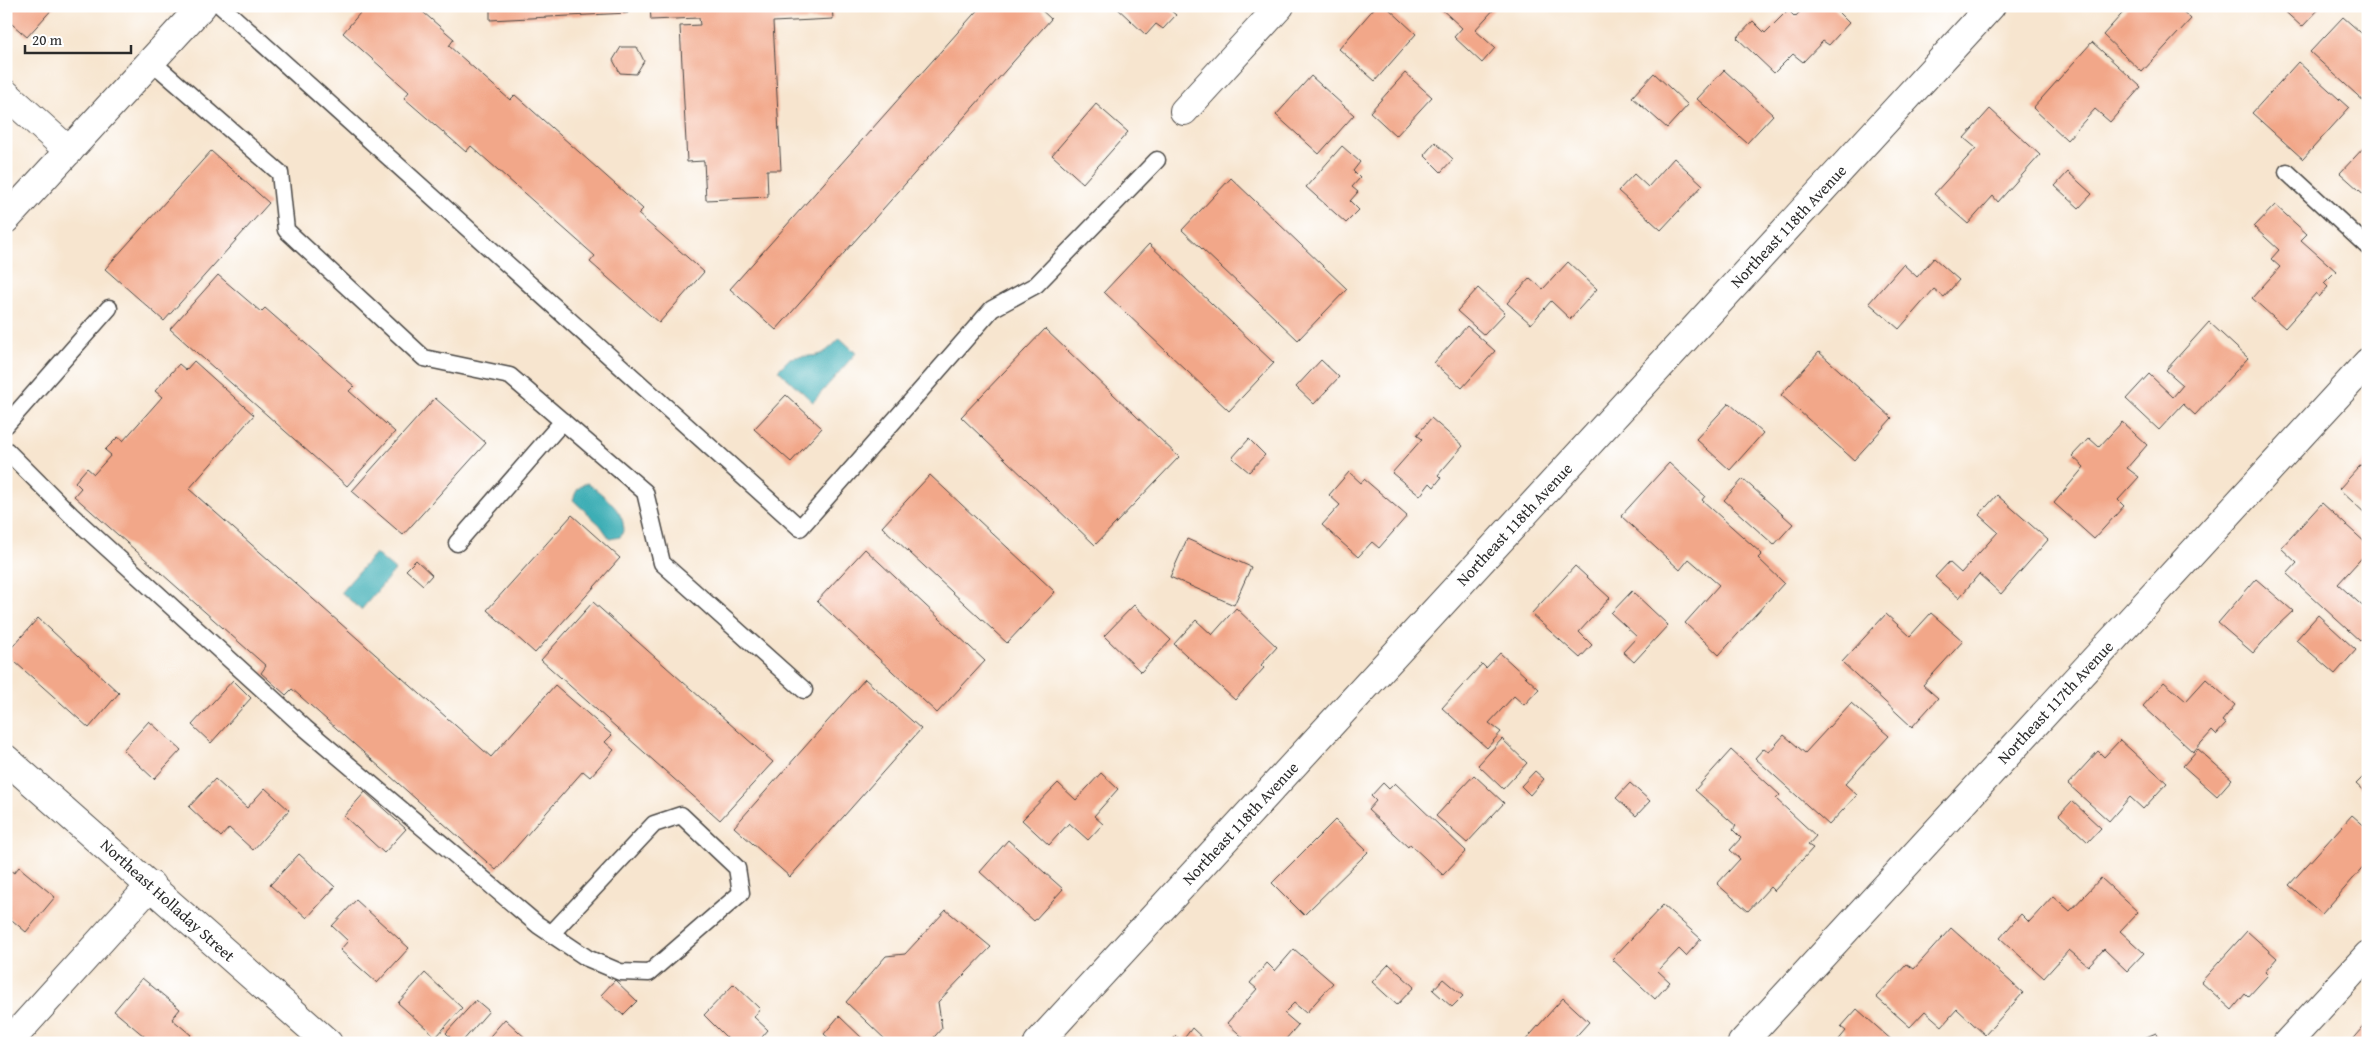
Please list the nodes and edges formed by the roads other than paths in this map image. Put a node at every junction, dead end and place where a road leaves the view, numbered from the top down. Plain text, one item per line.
1 (202, 6) edge
2 (221, 6) edge
3 (1280, 6) edge
4 (1991, 6) edge
5 (151, 61) junction
6 (6, 94) edge
7 (1184, 111) dead end
8 (69, 151) junction
9 (1157, 160) dead end
10 (2287, 172) dead end
11 (6, 219) edge
12 (2368, 247) edge
13 (109, 308) dead end
14 (2368, 362) edge
15 (563, 421) junction
16 (6, 425) edge
17 (6, 450) edge
18 (457, 543) dead end
19 (804, 690) dead end
20 (6, 759) edge
21 (151, 885) junction
22 (551, 934) junction
23 (2368, 955) edge
24 (8, 1043) edge
25 (328, 1043) edge
26 (1038, 1043) edge
27 (1742, 1043) edge
28 (2287, 1043) edge

1 - 5 street
2 - 9 lane
3 - 7 street
4 - 26 street, Northeast 118th Avenue
5 - 8 street
5 - 15 lane
6 - 8 street
8 - 11 street
10 - 12 lane
13 - 16 lane
14 - 27 street, Northeast 117th Avenue
15 - 18 lane
15 - 19 lane
17 - 22 lane
20 - 21 street, Northeast Holladay Street
21 - 24 street
21 - 25 street, Northeast Holladay Street
22 - 22 lane
23 - 28 street

